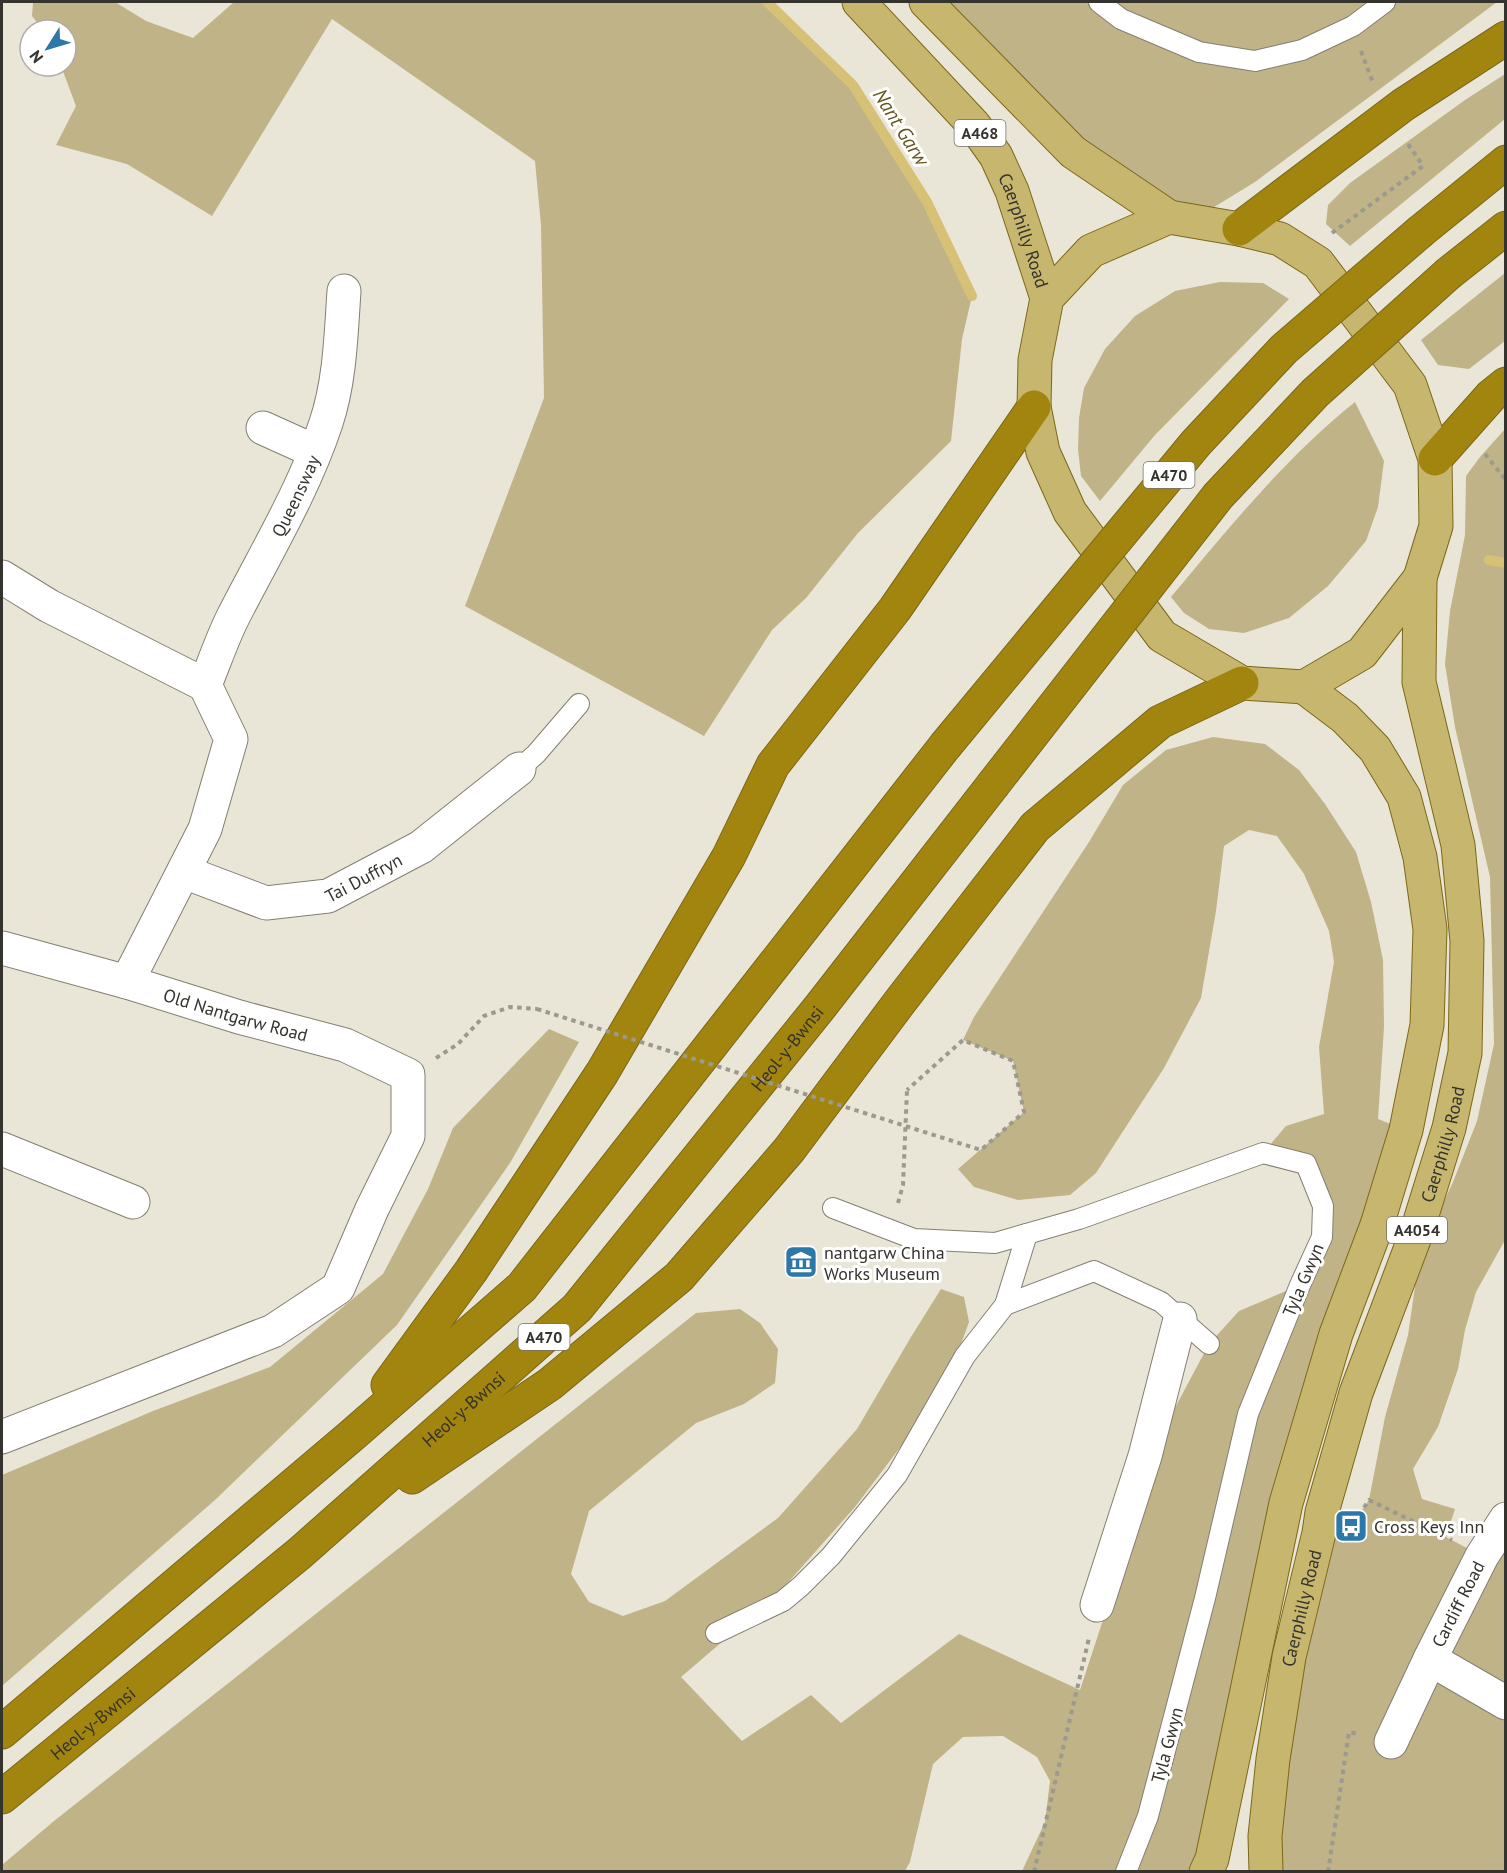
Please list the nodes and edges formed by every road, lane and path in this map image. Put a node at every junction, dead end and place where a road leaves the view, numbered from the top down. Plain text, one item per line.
1 (859, 2) edge
2 (926, 2) edge
3 (1099, 2) edge
4 (1385, 2) edge
5 (1353, 26) junction
6 (1506, 38) edge
7 (1376, 90) dead end
8 (1407, 142) dead end
9 (1506, 162) edge
10 (1169, 217) junction
11 (1506, 228) edge
12 (1239, 229) junction
13 (1324, 238) dead end
14 (344, 291) dead end
15 (1047, 298) junction
16 (1506, 384) edge
17 (1034, 407) junction
18 (263, 428) dead end
19 (314, 451) junction
20 (1485, 454) dead end
21 (1435, 459) junction
22 (1506, 480) edge
23 (2, 577) edge
24 (1420, 578) junction
25 (1242, 683) junction
26 (205, 686) junction
27 (1304, 687) junction
28 (579, 704) dead end
29 (519, 769) joint
30 (184, 872) junction
31 (2, 948) edge
32 (128, 982) junction
33 (408, 1075) junction
34 (2, 1149) edge
35 (133, 1202) dead end
36 (833, 1208) dead end
37 (891, 1230) junction
38 (1027, 1234) junction
39 (1005, 1305) junction
40 (1180, 1318) junction
41 (1209, 1344) dead end
42 (2, 1437) edge
43 (350, 1437) junction
44 (1322, 1512) junction
45 (1506, 1520) edge
46 (300, 1553) junction
47 (1482, 1556) junction
48 (1097, 1605) joint
49 (716, 1633) dead end
50 (1430, 1659) junction
51 (1506, 1703) edge
52 (2, 1732) edge
53 (1391, 1742) joint
54 (2, 1797) edge
55 (1034, 1872) edge
56 (1126, 1872) edge
57 (1206, 1872) edge
58 (1266, 1872) edge
59 (1328, 1872) edge

1 - 15 main road, Caerphilly Road / A468
2 - 10 main road, A468
3 - 5 lane
4 - 5 lane
5 - 7 path
6 - 12 highway
8 - 13 path
9 - 43 highway, A470, bridge
10 - 12 main road
10 - 15 main road
11 - 46 highway, Heol-y-Bwnsi / A470, bridge
12 - 21 main road
14 - 19 street, Queensway
15 - 17 main road
16 - 21 highway
17 - 25 main road
17 - 43 highway
18 - 19 street
19 - 26 street, Queensway
20 - 22 path
21 - 24 main road
23 - 26 street
24 - 27 main road
24 - 44 main road, Caerphilly Road / A4054
25 - 27 main road
25 - 46 highway
26 - 30 street
27 - 57 main road, Caerphilly Road / A4054
28 - 29 lane
29 - 30 street, Tai Duffryn
30 - 32 street
31 - 32 street, Old Nantgarw Road
32 - 33 street, Old Nantgarw Road
33 - 37 path, bridge
33 - 42 street
34 - 35 street
36 - 37 lane, Tyla Gwyn
37 - 38 lane, Tyla Gwyn
38 - 39 lane
38 - 56 lane, Tyla Gwyn
39 - 40 lane
39 - 49 lane
40 - 41 lane
40 - 48 street
43 - 52 highway, A470
44 - 47 path
44 - 58 main road, Caerphilly Road / A4054
45 - 47 street, Cardiff Road
46 - 54 highway, Heol-y-Bwnsi / A470
47 - 50 street, Cardiff Road
48 - 55 path
50 - 51 street, Cardiff Road
50 - 53 street, Cardiff Road
53 - 59 path

